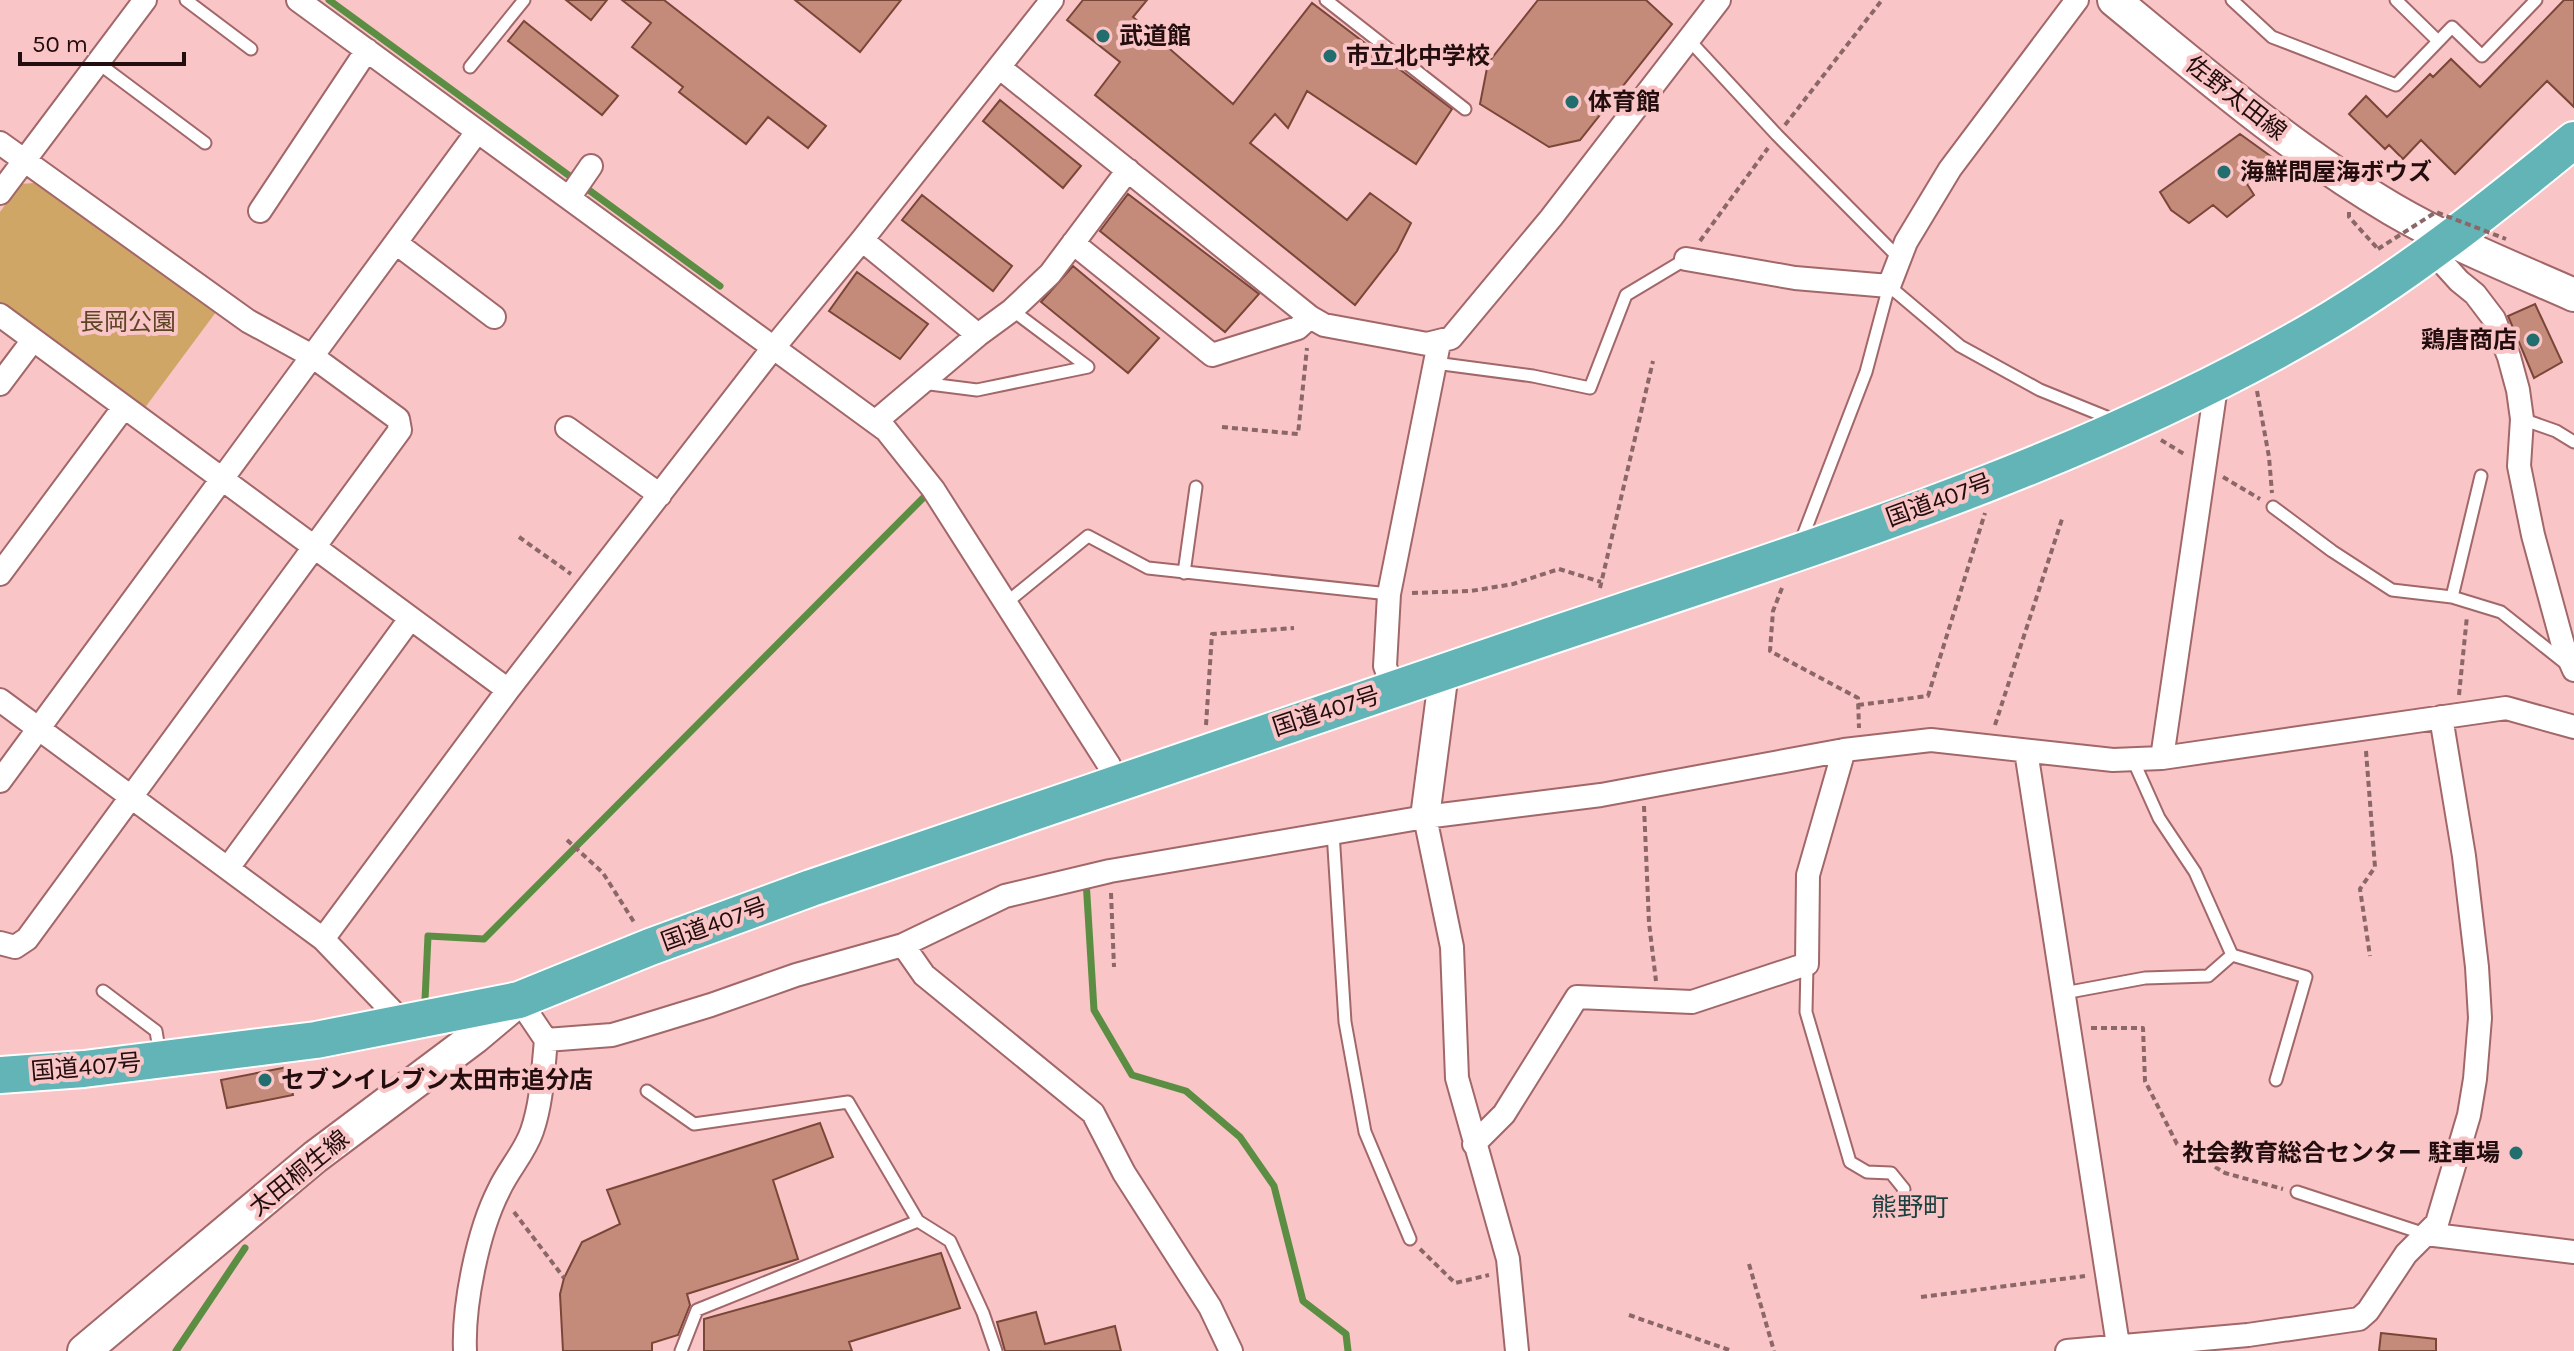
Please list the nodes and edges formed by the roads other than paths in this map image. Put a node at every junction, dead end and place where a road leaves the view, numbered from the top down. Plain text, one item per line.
1 (145, 0) edge
2 (186, 0) edge
3 (298, 0) edge
4 (524, 0) edge
5 (1052, 0) edge
6 (1326, 0) edge
7 (1719, 0) edge
8 (2077, 0) edge
9 (2114, 0) edge
10 (2232, 0) edge
11 (2396, 0) edge
12 (2536, 0) edge
13 (1689, 40) junction
14 (2438, 41) junction
15 (251, 49) dead end
16 (367, 50) junction
17 (98, 63) junction
18 (470, 67) dead end
19 (999, 67) junction
20 (1465, 109) dead end
21 (477, 132) junction
22 (2574, 140) edge
23 (0, 143) edge
24 (205, 143) dead end
25 (24, 161) junction
26 (591, 166) dead end
27 (1128, 170) junction
28 (0, 193) edge
29 (569, 198) junction
30 (260, 211) dead end
31 (862, 240) junction
32 (396, 243) junction
33 (1073, 243) junction
34 (2439, 244) junction
35 (1686, 259) joint
36 (1901, 259) junction
37 (1889, 286) junction
38 (2574, 295) edge
39 (1012, 310) junction
40 (0, 315) edge
41 (494, 317) dead end
42 (1310, 317) junction
43 (978, 335) junction
44 (33, 340) junction
45 (774, 347) junction
46 (1437, 353) junction
47 (312, 356) junction
48 (2217, 380) junction
49 (921, 383) junction
50 (0, 384) edge
51 (124, 407) junction
52 (2522, 419) junction
53 (875, 422) junction
54 (2126, 425) junction
55 (567, 428) dead end
56 (2574, 442) edge
57 (2481, 476) dead end
58 (220, 479) junction
59 (1196, 487) dead end
60 (660, 495) junction
61 (2273, 507) road end
62 (315, 549) junction
63 (1797, 552) junction
64 (1184, 573) junction
65 (0, 574) edge
66 (1389, 594) junction
67 (2452, 597) junction
68 (1006, 603) junction
69 (410, 619) junction
70 (2569, 639) edge
71 (2573, 670) edge
72 (1444, 672) junction
73 (1393, 689) junction
74 (508, 690) junction
75 (0, 700) edge
76 (2449, 716) junction
77 (2574, 727) edge
78 (38, 728) junction
79 (1852, 749) junction
80 (2026, 751) junction
81 (2162, 758) junction
82 (2133, 760) junction
83 (0, 781) edge
84 (1117, 784) junction
85 (131, 797) junction
86 (1425, 817) junction
87 (1333, 832) junction
88 (228, 868) junction
89 (323, 939) junction
90 (0, 943) edge
91 (903, 945) junction
92 (2232, 955) junction
93 (1807, 964) junction
94 (103, 991) dead end
95 (2064, 993) junction
96 (519, 1000) junction
97 (397, 1025) junction
98 (546, 1040) junction
99 (161, 1060) junction
100 (0, 1075) edge
101 (2276, 1080) dead end
102 (647, 1091) dead end
103 (1474, 1144) junction
104 (2297, 1192) road end
105 (1900, 1211) dead end
106 (918, 1221) junction
107 (2426, 1234) junction
108 (1410, 1239) road end
109 (2574, 1252) edge
110 (2121, 1347) edge
111 (84, 1351) edge
112 (465, 1351) edge
113 (681, 1351) edge
114 (996, 1351) edge
115 (1231, 1351) edge
116 (1517, 1351) edge
117 (2067, 1351) edge

1 - 17 street
2 - 15 lane
3 - 16 street
4 - 18 lane
5 - 19 street
6 - 20 lane
7 - 13 street
8 - 36 street
9 - 34 main road, 佐野太田線
10 - 14 lane
11 - 14 lane
12 - 14 lane
13 - 36 lane
13 - 46 street
16 - 21 street
16 - 30 street
17 - 24 lane
17 - 25 street
19 - 27 street
19 - 31 street
21 - 29 street
21 - 32 street
22 - 34 highway, 国道407号
23 - 25 street
25 - 28 street
25 - 47 street
26 - 29 street
27 - 33 street
27 - 42 street
29 - 45 street
31 - 43 street
31 - 45 street
32 - 41 street
32 - 47 street
33 - 39 street
33 - 42 street
34 - 38 main road, 佐野太田線
34 - 48 highway, 国道407号
34 - 52 street
35 - 37 street
35 - 46 lane
36 - 37 street
37 - 54 lane
37 - 63 lane
39 - 43 street
39 - 49 lane
40 - 44 street
42 - 46 street
43 - 49 street
44 - 50 street
44 - 51 street
45 - 53 street
45 - 60 street
46 - 66 street
47 - 58 street
47 - 62 street
48 - 54 highway, 国道407号
48 - 81 street
49 - 53 street
51 - 58 street
51 - 65 street
52 - 56 lane
52 - 70 street
53 - 68 street
54 - 63 highway, 国道407号
55 - 60 street
57 - 67 lane
58 - 62 street
58 - 78 street
59 - 64 lane
60 - 74 street
61 - 67 lane
62 - 69 street
62 - 85 street
63 - 72 highway, 国道407号
64 - 66 lane
64 - 68 lane
66 - 73 street
67 - 71 lane
68 - 84 street
69 - 74 street
69 - 88 street
70 - 71 street
72 - 73 highway, 国道407号
72 - 86 street
73 - 84 highway, 国道407号
74 - 89 street
75 - 78 street
76 - 77 street
76 - 81 street
76 - 107 street
78 - 83 street
78 - 85 street
79 - 80 street
79 - 86 street
79 - 93 street
80 - 82 street
80 - 95 street
81 - 82 street
82 - 92 lane
84 - 96 highway, 国道407号
85 - 88 street
85 - 90 street
86 - 87 street
86 - 103 street
87 - 91 street
87 - 108 lane
88 - 89 street
89 - 97 street
91 - 98 street
91 - 115 street
92 - 95 lane
92 - 101 lane
93 - 103 street
93 - 105 lane
94 - 99 lane
95 - 110 street
96 - 97 highway, 国道407号
96 - 98 street
96 - 111 main road, 太田桐生線
97 - 99 highway, 国道407号
98 - 112 street
99 - 100 highway, 国道407号
102 - 106 lane
103 - 116 street
104 - 107 lane
106 - 113 lane
106 - 114 lane
107 - 109 street
107 - 110 street
110 - 117 street

